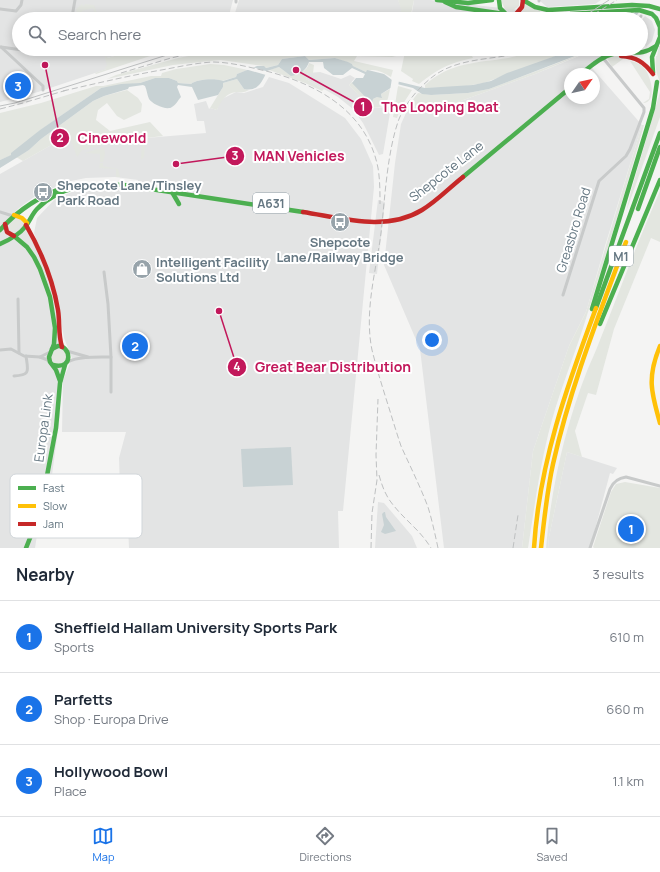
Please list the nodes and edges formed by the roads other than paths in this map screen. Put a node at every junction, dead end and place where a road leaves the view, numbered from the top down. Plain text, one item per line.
1 (22, 0) edge
2 (75, 0) edge
3 (437, 0) edge
4 (492, 0) edge
5 (498, 0) edge
6 (523, 0) edge
7 (531, 0) edge
8 (445, 2) junction
9 (634, 7) junction
10 (0, 9) edge
11 (540, 9) junction
12 (660, 9) edge
13 (73, 12) edge
14 (489, 12) edge
15 (504, 12) edge
16 (518, 12) edge
17 (560, 12) junction
18 (647, 12) edge
19 (648, 12) edge
20 (660, 36) edge
21 (656, 46) junction
22 (0, 47) edge
23 (12, 48) edge
24 (648, 51) edge
25 (611, 56) edge
26 (629, 56) edge
27 (604, 59) junction
28 (590, 68) edge
29 (594, 68) edge
30 (653, 74) junction
31 (657, 82) junction
32 (660, 87) edge
33 (564, 88) edge
34 (43, 90) dead end
35 (564, 93) edge
36 (660, 133) edge
37 (660, 147) edge
38 (660, 180) edge
39 (61, 190) junction
40 (181, 191) junction
41 (172, 192) junction
42 (34, 200) junction
43 (179, 204) dead end
44 (36, 211) junction
45 (1, 212) edge
46 (14, 216) junction
47 (5, 224) junction
48 (27, 224) junction
49 (0, 230) edge
50 (14, 236) junction
51 (0, 244) edge
52 (104, 272) dead end
53 (563, 295) dead end
54 (18, 298) dead end
55 (660, 346) edge
56 (62, 347) junction
57 (0, 350) edge
58 (51, 351) junction
59 (67, 351) junction
60 (580, 351) junction
61 (19, 353) junction
62 (26, 356) junction
63 (40, 357) junction
64 (88, 357) junction
65 (111, 357) junction
66 (52, 363) junction
67 (66, 363) junction
68 (582, 366) junction
69 (14, 376) dead end
70 (60, 383) junction
71 (111, 392) dead end
72 (660, 422) edge
73 (47, 474) edge
74 (660, 486) edge
75 (534, 548) edge
76 (541, 548) edge
77 (590, 548) edge

1 - 10 street
2 - 13 street
3 - 8 main road
4 - 8 main road
5 - 15 main road
6 - 11 main road
6 - 16 main road
7 - 11 main road
8 - 14 main road
9 - 12 main road
9 - 17 main road
9 - 17 main road
9 - 18 main road
11 - 17 main road
19 - 20 main road
20 - 21 main road
21 - 24 main road
21 - 30 main road
22 - 23 street
22 - 34 street
25 - 27 main road
26 - 30 main road
27 - 28 main road
27 - 29 main road
27 - 53 street, Greasbro Road
30 - 31 main road
31 - 32 main road
31 - 60 main road
33 - 40 main road, Shepcote Lane / A631
35 - 40 main road, Shepcote Lane / A631
36 - 60 main road, M1
37 - 68 main road, M1
38 - 68 main road, M1
39 - 40 main road, Shepcote Lane / A631
39 - 41 main road, Shepcote Lane / A631
39 - 42 main road, Shepcote Lane / A631
39 - 44 main road, Shepcote Lane / A631
40 - 41 main road, Shepcote Lane / A631
41 - 43 main road
42 - 44 main road
42 - 46 main road, Shepcote Lane / A631
44 - 48 main road, Shepcote Lane / A631
45 - 46 street
45 - 47 street
46 - 47 main road, Shepcote Lane
46 - 48 main road
47 - 49 main road, Shepcote Lane
47 - 50 main road
48 - 50 main road, Shepcote Lane
48 - 56 main road
50 - 51 main road, Shepcote Lane
50 - 58 main road
52 - 65 street
54 - 61 street
55 - 72 main road
56 - 58 main road
56 - 59 main road
57 - 61 street
58 - 63 street
58 - 66 main road
59 - 64 street
59 - 67 main road
60 - 75 main road, M1
61 - 62 street
62 - 63 street
62 - 69 street
63 - 66 street
64 - 65 street
64 - 67 street
65 - 71 street
66 - 67 main road
66 - 70 main road, Europa Link
67 - 70 main road, Europa Link
68 - 76 main road, M1
70 - 73 main road, Europa Link
74 - 77 street

